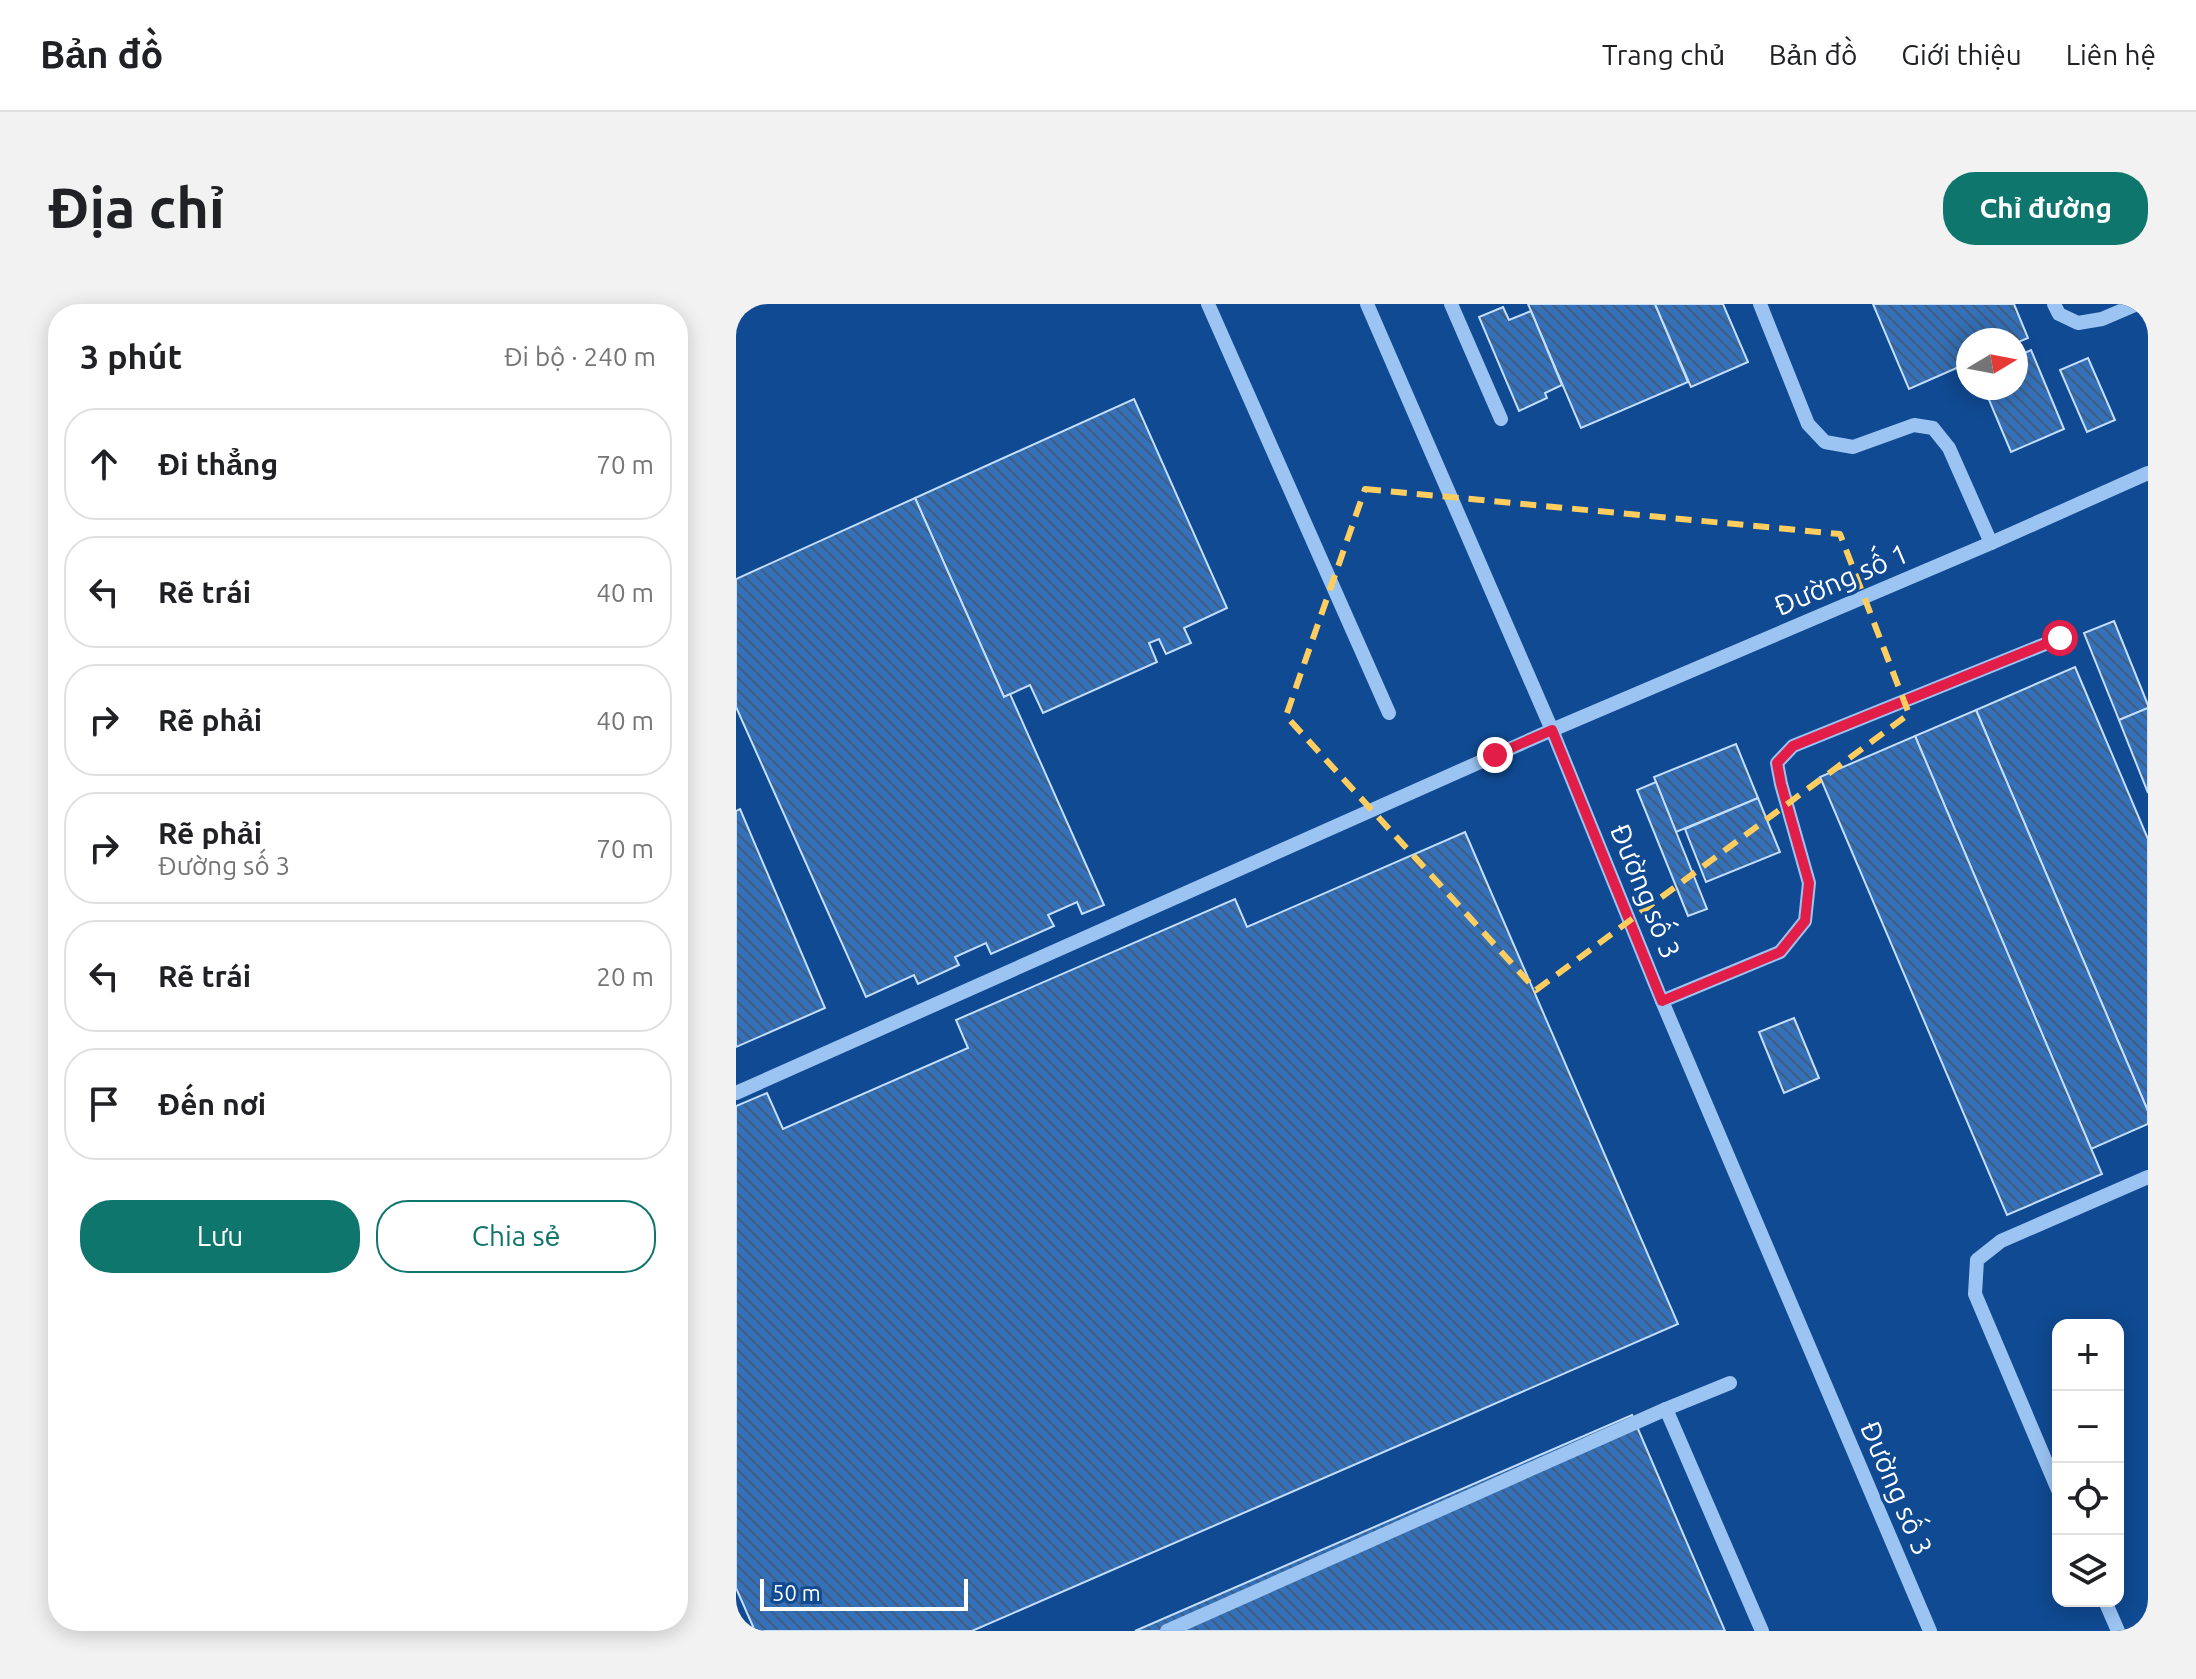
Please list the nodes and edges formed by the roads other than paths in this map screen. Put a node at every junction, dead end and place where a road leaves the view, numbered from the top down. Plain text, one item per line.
1 (1208, 304) edge
2 (1451, 304) edge
3 (1760, 304) edge
4 (2054, 304) edge
5 (2137, 304) edge
6 (1371, 305) edge
7 (1501, 419) dead end
8 (2148, 473) edge
9 (1991, 543) junction
10 (2060, 638) dead end
11 (1389, 713) dead end
12 (1552, 730) junction
13 (1662, 1001) junction
14 (736, 1093) edge
15 (2148, 1177) edge
16 (1730, 1383) dead end
17 (1666, 1409) junction
18 (2052, 1476) edge
19 (2108, 1607) edge
20 (1167, 1631) edge
21 (1762, 1631) edge
22 (1930, 1631) edge
23 (2118, 1631) edge

1 - 11 street
2 - 7 street
3 - 9 street
4 - 5 street
6 - 12 street, Đường số 3
8 - 9 street, Đường số 1
9 - 12 street, Đường số 1
10 - 13 street
12 - 13 street, Đường số 3
12 - 14 street, Đường số 1
13 - 22 street, Đường số 3
15 - 18 street
16 - 17 street
17 - 20 street
17 - 21 street
19 - 23 street

